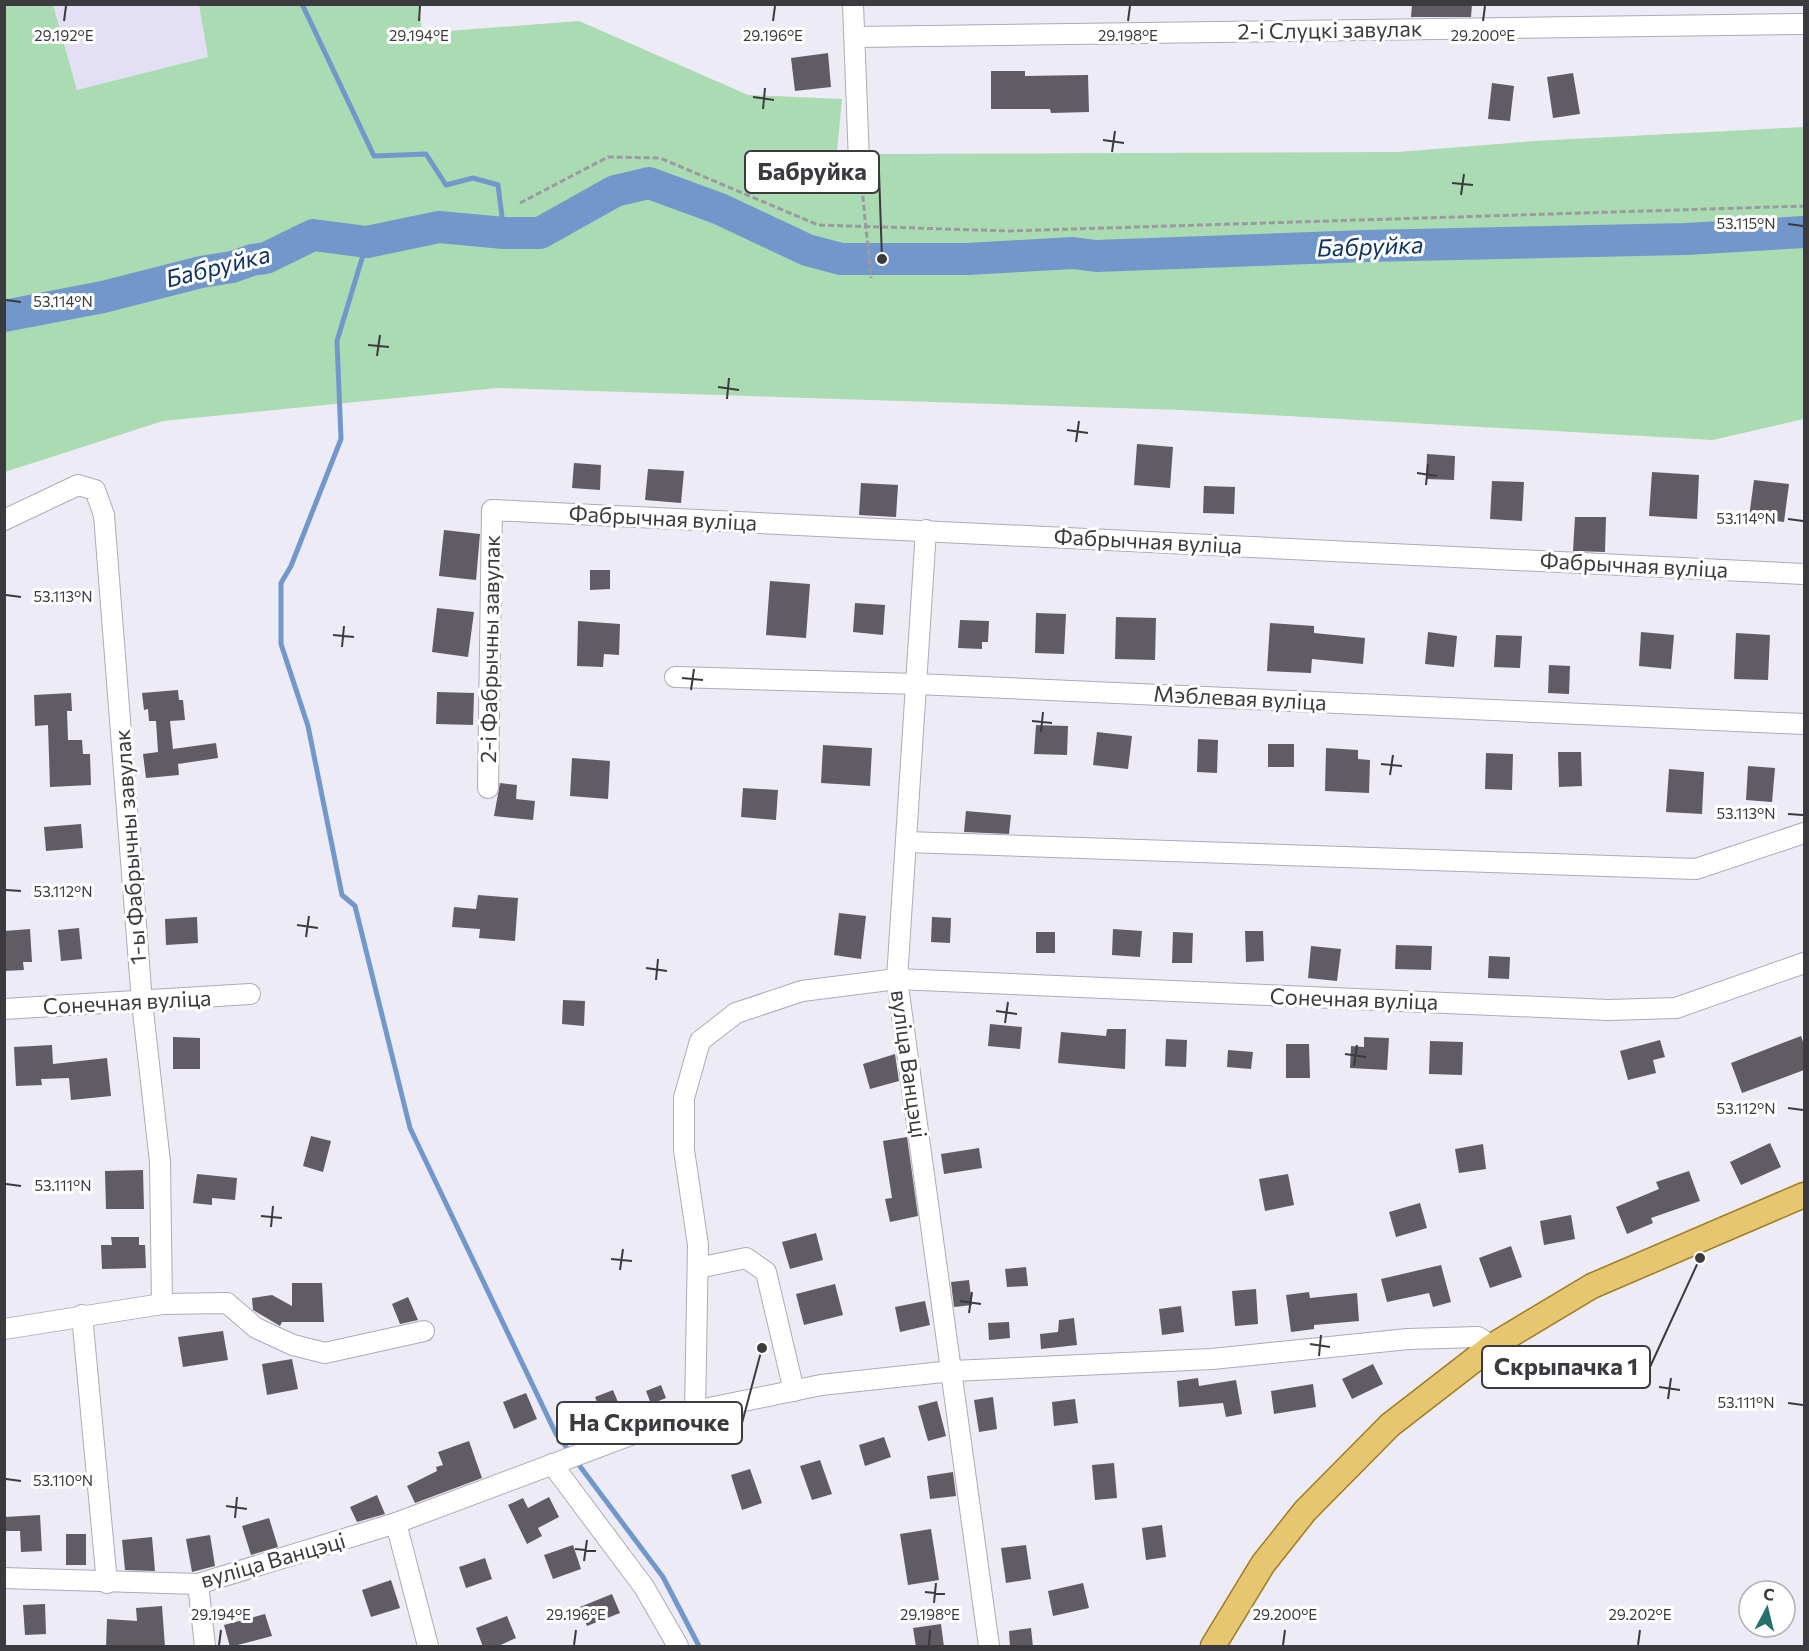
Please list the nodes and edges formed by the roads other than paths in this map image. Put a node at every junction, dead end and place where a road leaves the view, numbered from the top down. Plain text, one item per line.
1 (853, 4) edge
2 (1804, 24) edge
3 (855, 37) junction
4 (859, 162) road end
5 (492, 510) joint
6 (4, 520) edge
7 (926, 530) junction
8 (1804, 574) edge
9 (675, 677) dead end
10 (917, 684) junction
11 (1804, 724) edge
12 (488, 788) dead end
13 (1804, 833) edge
14 (906, 842) junction
15 (1804, 963) edge
16 (897, 979) junction
17 (250, 994) dead end
18 (142, 1002) junction
19 (4, 1009) edge
20 (1804, 1195) edge
21 (698, 1268) junction
22 (162, 1304) junction
23 (82, 1314) junction
24 (4, 1329) edge
25 (424, 1331) dead end
26 (1492, 1346) junction
27 (952, 1371) junction
28 (794, 1391) junction
29 (695, 1411) junction
30 (557, 1462) junction
31 (396, 1523) junction
32 (4, 1578) edge
33 (107, 1583) junction
34 (198, 1584) junction
35 (205, 1647) edge
36 (428, 1647) edge
37 (678, 1647) edge
38 (990, 1647) edge
39 (1213, 1647) edge

1 - 3 street
2 - 3 street, 2-і Слуцкі завулак
3 - 4 street
5 - 7 street, Фабрычная вуліца
5 - 12 street, 2-і Фабрычны завулак
6 - 18 street, 1-ы Фабрычны завулак
7 - 8 street, Фабрычная вуліца
7 - 10 street
9 - 10 street, Мэблевая вуліца
10 - 11 street, Мэблевая вуліца
10 - 14 street
13 - 14 street
14 - 16 street
15 - 16 street, Сонечная вуліца
16 - 21 street, вуліца Ванцэці
16 - 27 street, вуліца Ванцэці
17 - 18 street, Сонечная вуліца
18 - 19 street, Сонечная вуліца
18 - 22 street, 1-ы Фабрычны завулак
20 - 26 main road
21 - 28 street
21 - 29 street, вуліца Ванцэці
22 - 23 street
22 - 25 street
23 - 24 street
23 - 33 street
26 - 27 street, вуліца Ванцэці
26 - 39 main road
27 - 28 street, вуліца Ванцэці
27 - 38 street, вуліца Ванцэці
28 - 29 street, вуліца Ванцэці
29 - 30 street, вуліца Ванцэці
30 - 31 street, вуліца Ванцэці
30 - 37 street
31 - 34 street, вуліца Ванцэці
31 - 36 street
32 - 33 street, вуліца Ванцэці
33 - 34 street, вуліца Ванцэці
34 - 35 street

